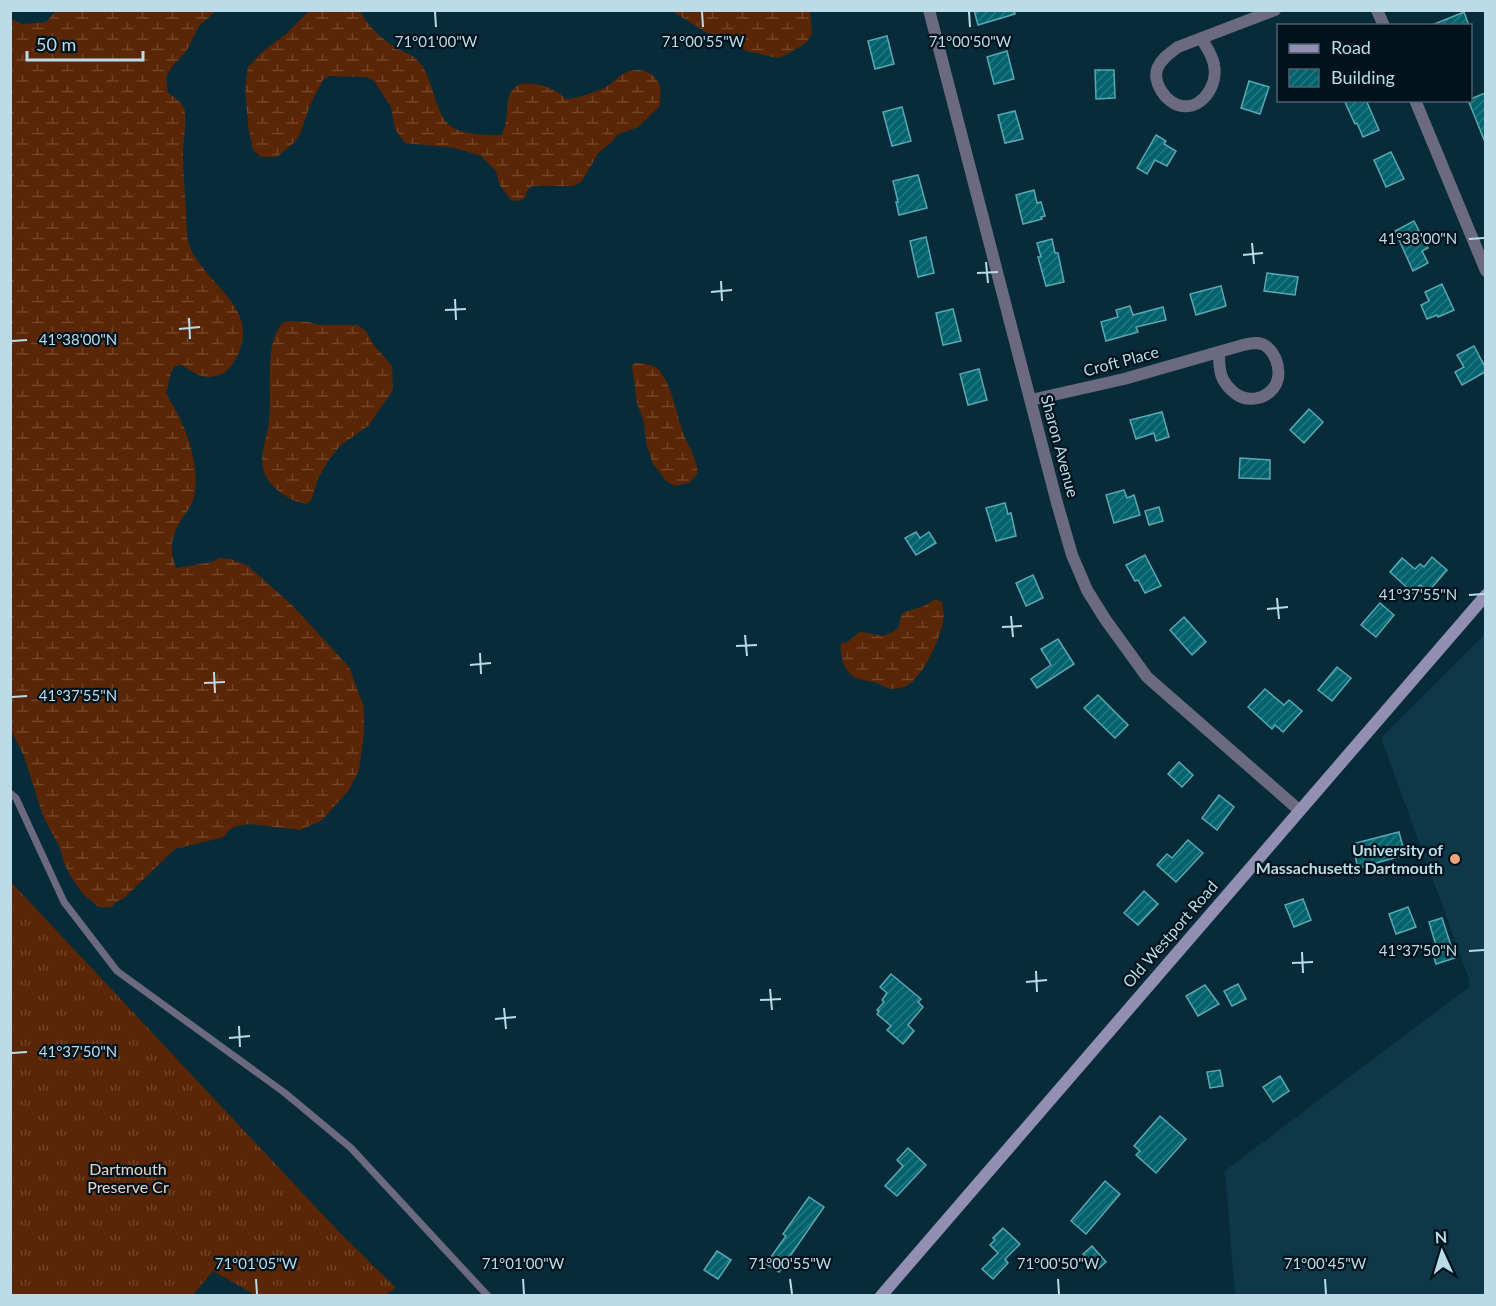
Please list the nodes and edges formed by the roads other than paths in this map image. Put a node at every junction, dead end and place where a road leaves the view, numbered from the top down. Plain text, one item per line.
1 (929, 10) edge
2 (1275, 10) edge
3 (1377, 10) edge
4 (1383, 24) edge
5 (1202, 39) junction
6 (1416, 102) edge
7 (1485, 271) edge
8 (1219, 353) junction
9 (1031, 400) junction
10 (1485, 595) edge
11 (10, 793) edge
12 (1299, 810) junction
13 (488, 1296) edge
14 (880, 1296) edge

1 - 9 street, Sharon Avenue
2 - 5 street
3 - 4 street
5 - 5 street
6 - 7 street
8 - 8 street, Croft Place
8 - 9 street, Croft Place
9 - 12 street, Sharon Avenue
10 - 12 main road, Old Westport Road
11 - 13 lane
12 - 14 main road, Old Westport Road

